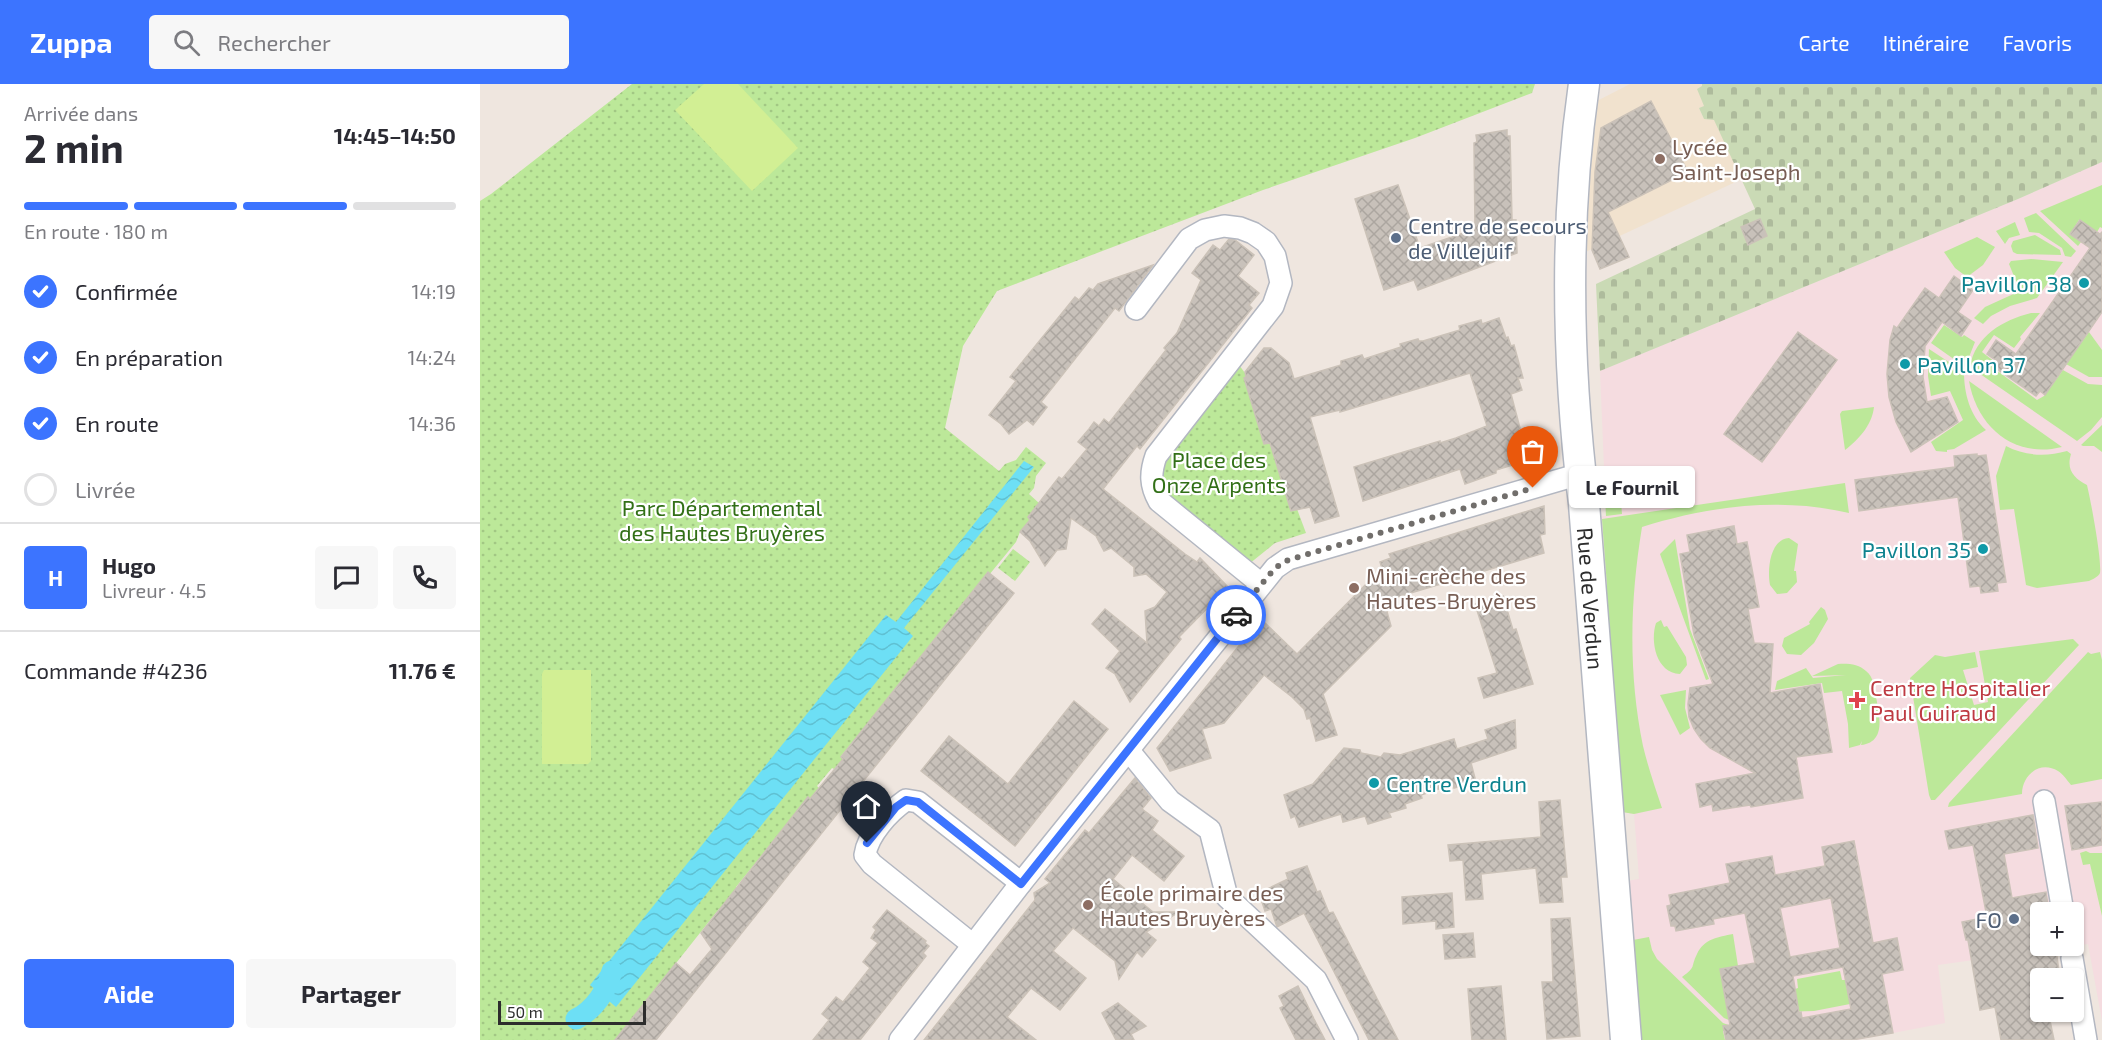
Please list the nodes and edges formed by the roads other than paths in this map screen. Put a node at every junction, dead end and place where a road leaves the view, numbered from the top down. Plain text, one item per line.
1 (1584, 84) edge
2 (1136, 309) dead end
3 (1580, 474) junction
4 (1261, 584) junction
5 (1129, 751) junction
6 (2044, 801) dead end
7 (1021, 884) junction
8 (2061, 902) edge
9 (973, 945) junction
10 (2072, 958) dead end
11 (900, 1040) edge
12 (1347, 1040) edge
13 (1626, 1040) edge
14 (2086, 1040) edge

1 - 3 street, Rue de Verdun
2 - 4 street
3 - 4 street
3 - 13 street, Rue de Verdun
4 - 5 street
5 - 7 street
5 - 12 street
6 - 8 street
7 - 9 street
7 - 9 street
9 - 11 street
10 - 14 street

